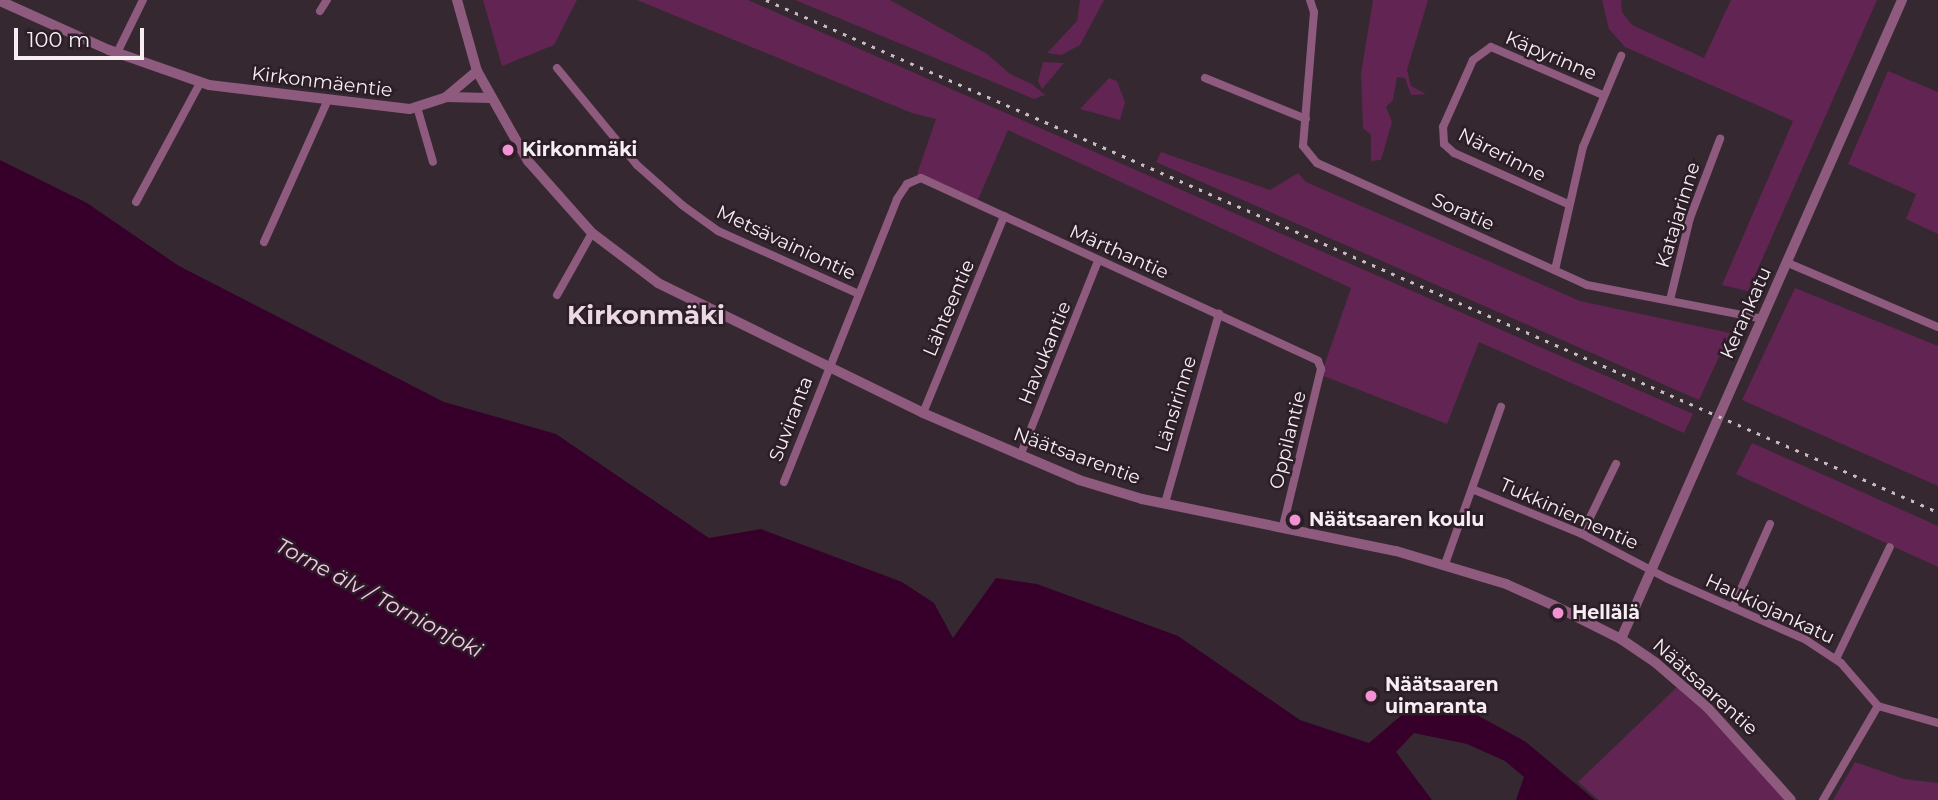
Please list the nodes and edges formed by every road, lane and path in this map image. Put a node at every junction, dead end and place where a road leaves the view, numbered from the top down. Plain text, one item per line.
1 (143, 0) edge
2 (327, 0) edge
3 (457, 0) edge
4 (1310, 0) edge
5 (1902, 0) edge
6 (0, 1) edge
7 (320, 11) dead end
8 (1487, 48) joint
9 (117, 53) junction
10 (1621, 56) dead end
11 (557, 68) dead end
12 (477, 71) junction
13 (1205, 78) dead end
14 (200, 83) junction
15 (1603, 95) junction
16 (446, 97) junction
17 (490, 98) junction
18 (327, 102) junction
19 (417, 107) junction
20 (1306, 119) junction
21 (1720, 139) dead end
22 (433, 162) dead end
23 (908, 184) joint
24 (136, 202) dead end
25 (1568, 204) junction
26 (1004, 216) junction
27 (592, 233) junction
28 (264, 242) dead end
29 (1098, 261) junction
30 (1788, 263) junction
31 (1555, 270) junction
32 (859, 294) junction
33 (557, 295) dead end
34 (1670, 300) junction
35 (1219, 314) junction
36 (1763, 319) junction
37 (1938, 327) edge
38 (1318, 360) joint
39 (828, 367) junction
40 (1501, 407) dead end
41 (923, 413) junction
42 (1020, 456) junction
43 (1616, 464) dead end
44 (783, 482) dead end
45 (1472, 489) junction
46 (1165, 503) junction
47 (1770, 524) dead end
48 (1283, 526) junction
49 (1582, 534) junction
50 (1889, 547) dead end
51 (1445, 564) junction
52 (1653, 569) junction
53 (1733, 607) junction
54 (1621, 639) junction
55 (1836, 659) junction
56 (1878, 706) junction
57 (1938, 723) edge
58 (1791, 800) edge
59 (1823, 800) edge

1 - 9 street
2 - 7 street
3 - 12 street, Näätsaarentie
4 - 20 street, Soratie
5 - 30 street, Kerankatu
6 - 9 street, Kirkonmäentie
8 - 15 street, Käpyrinne
8 - 25 street, Närerinne
9 - 14 street, Kirkonmäentie
10 - 15 street, Käpyrinne
11 - 32 street, Metsävainiontie
12 - 16 street, Kirkonmäentie
12 - 17 street, Näätsaarentie
13 - 20 street
14 - 18 street, Kirkonmäentie
14 - 24 street
15 - 25 street, Käpyrinne
16 - 17 street, Kirkonmäentie
16 - 19 street, Kirkonmäentie
17 - 27 street, Näätsaarentie
18 - 19 street, Kirkonmäentie
18 - 28 street
19 - 22 street
20 - 31 street, Soratie
21 - 34 street, Katajarinne
23 - 26 street, Märthantie
23 - 32 street, Suviranta
25 - 31 street, Käpyrinne
26 - 29 street, Märthantie
26 - 41 street, Lähteentie
27 - 33 street
27 - 39 street, Näätsaarentie
29 - 35 street, Märthantie
29 - 42 street, Havukantie
30 - 36 street, Kerankatu
30 - 37 street
31 - 34 street, Soratie
32 - 39 street, Suviranta
34 - 36 street, Soratie
35 - 38 street, Märthantie
35 - 46 street, Länsirinne
36 - 52 street, Kerankatu
38 - 48 street, Oppilantie
39 - 41 street, Näätsaarentie
39 - 44 street, Suviranta
40 - 45 street
41 - 42 street, Näätsaarentie
42 - 46 street, Näätsaarentie
43 - 49 street
45 - 49 street, Tukkiniementie
45 - 51 street
46 - 48 street, Näätsaarentie
47 - 53 street
48 - 51 street, Näätsaarentie
49 - 52 street, Tukkiniementie
50 - 55 street
51 - 54 street, Näätsaarentie
52 - 53 street, Haukiojankatu
52 - 54 street, Kerankatu
53 - 55 street, Haukiojankatu
54 - 58 street, Näätsaarentie
55 - 56 street, Haukiojankatu
56 - 57 street
56 - 59 street

